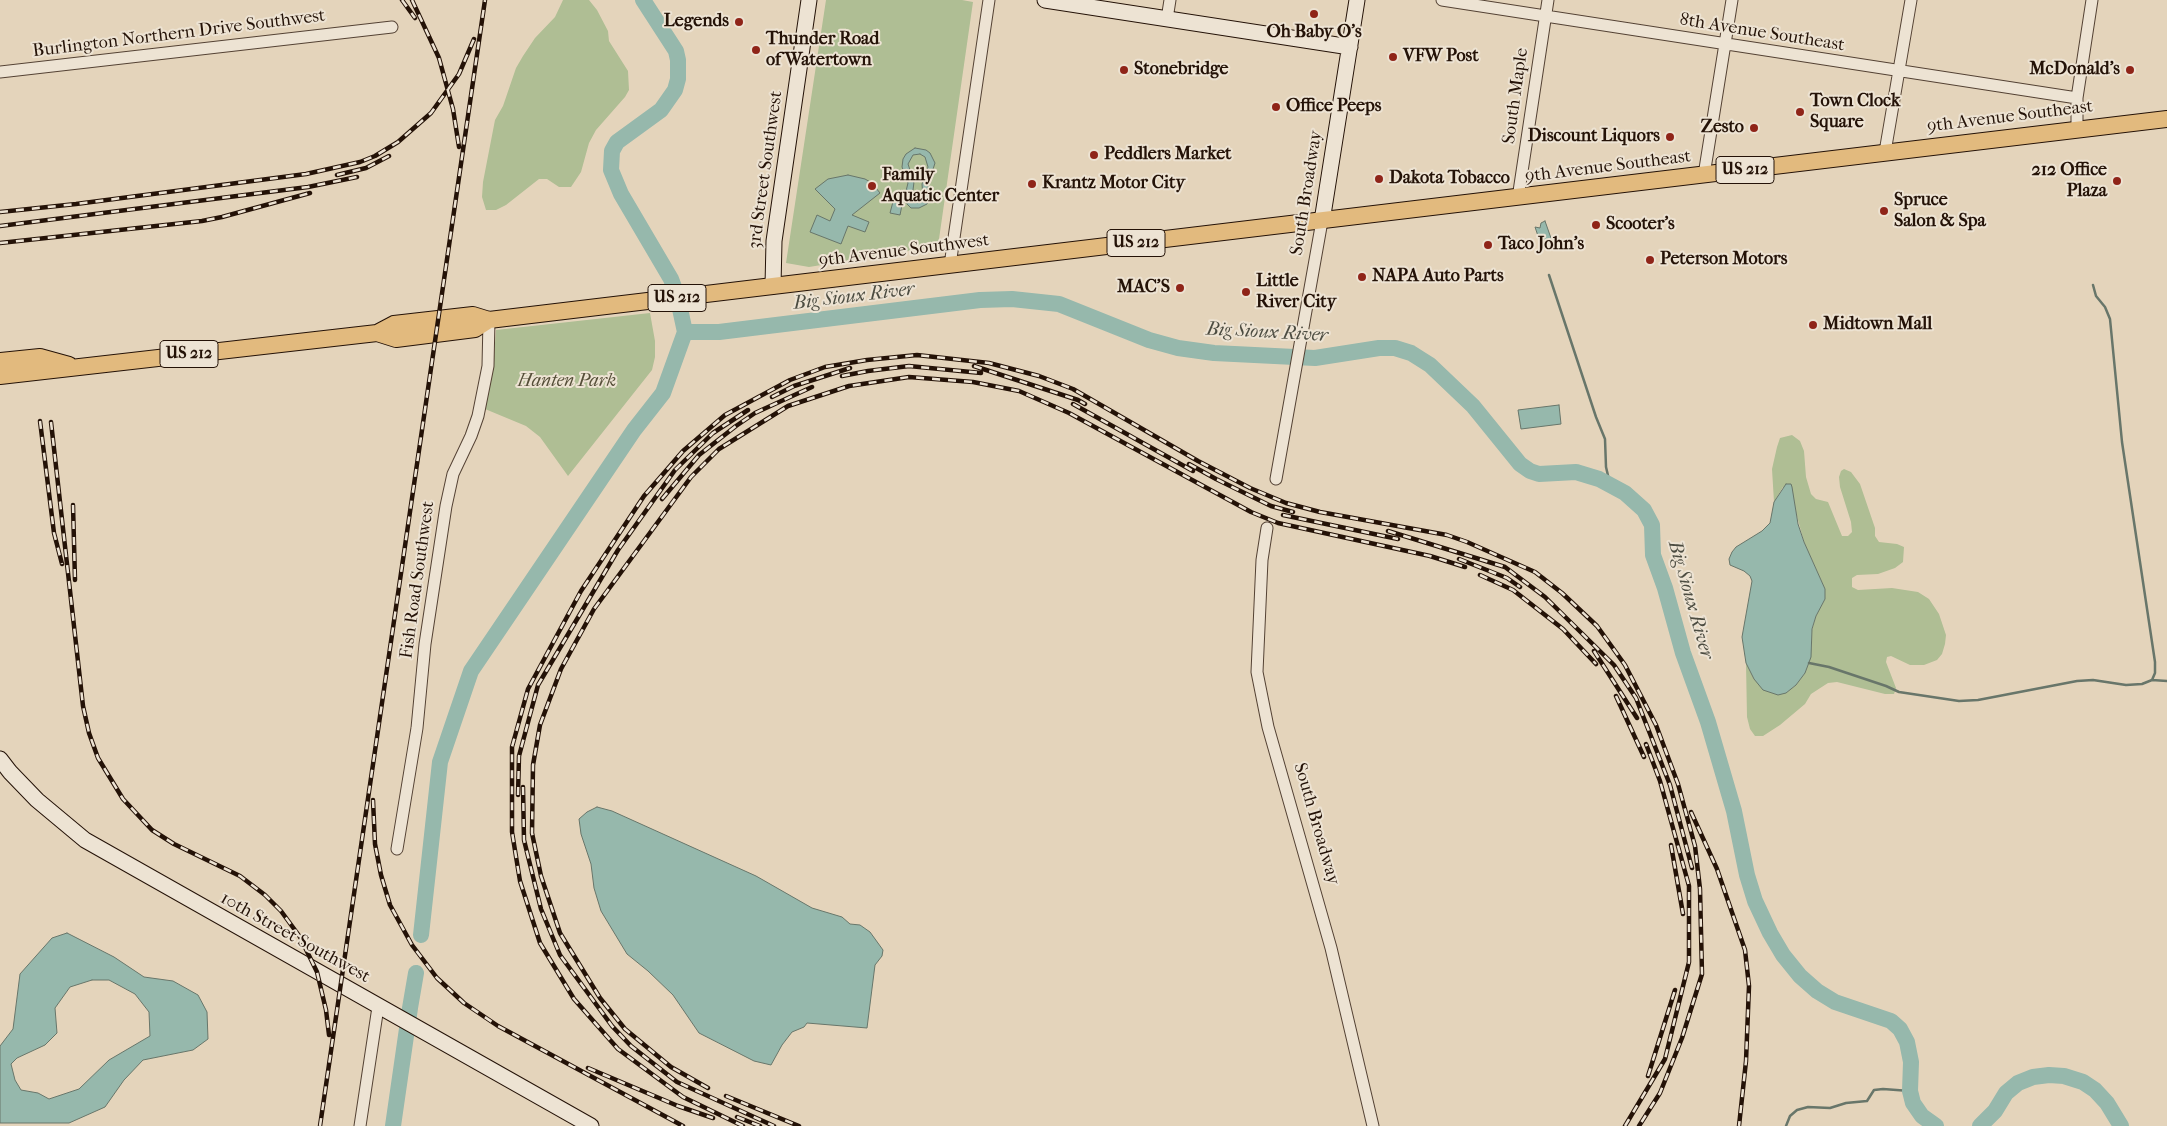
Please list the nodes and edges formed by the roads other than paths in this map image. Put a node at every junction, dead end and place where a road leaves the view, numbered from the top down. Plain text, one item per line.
1 (809, 0) edge
2 (989, 0) edge
3 (1045, 0) edge
4 (1170, 0) edge
5 (1357, 0) edge
6 (1442, 0) edge
7 (1548, 0) edge
8 (1732, 0) edge
9 (1911, 0) edge
10 (2092, 0) edge
11 (1545, 17) junction
12 (1167, 20) junction
13 (392, 27) dead end
14 (1725, 45) junction
15 (1350, 47) junction
16 (0, 72) edge
17 (1900, 72) junction
18 (2077, 98) junction
19 (2167, 119) edge
20 (2077, 129) junction
21 (1885, 152) junction
22 (1704, 175) junction
23 (1518, 198) junction
24 (1322, 221) junction
25 (950, 265) junction
26 (773, 286) junction
27 (489, 320) junction
28 (0, 361) edge
29 (76, 367) junction
30 (0, 376) edge
31 (1276, 479) dead end
32 (1267, 528) dead end
33 (0, 759) edge
34 (397, 849) dead end
35 (378, 1007) junction
36 (360, 1126) edge
37 (591, 1126) edge
38 (1373, 1126) edge

1 - 26 street, 3rd Street Southwest
2 - 25 street
3 - 12 street
4 - 12 street
5 - 15 street, South Broadway
6 - 11 street, 8th Avenue Southeast
7 - 11 street, South Maple
8 - 14 street
9 - 17 street
10 - 18 street
11 - 14 street, 8th Avenue Southeast
11 - 23 street, South Maple
12 - 15 street
13 - 16 street, Burlington Northern Drive Southwest
14 - 17 street, 8th Avenue Southeast
14 - 22 street
15 - 24 street, South Broadway
17 - 18 street, 8th Avenue Southeast
17 - 21 street
18 - 20 street
19 - 20 main road, 9th Avenue Southeast / US 212
20 - 21 main road, 9th Avenue Southeast / US 212
21 - 22 main road, 9th Avenue Southeast / US 212
22 - 23 main road, 9th Avenue Southeast / US 212
23 - 24 main road, 9th Avenue Southeast / US 212
24 - 25 main road, 9th Avenue Southwest / US 212
24 - 31 street, South Broadway
25 - 26 main road, 9th Avenue Southwest / US 212
26 - 27 main road, 9th Avenue Southwest / US 212
27 - 29 main road, 9th Avenue Southwest / US 212
27 - 34 street, Fish Road Southwest
28 - 29 main road
29 - 30 main road, 9th Avenue Southwest / US 212
32 - 38 street, South Broadway
33 - 35 street, 10th Street Southwest
35 - 36 street
35 - 37 street, 10th Street Southwest

